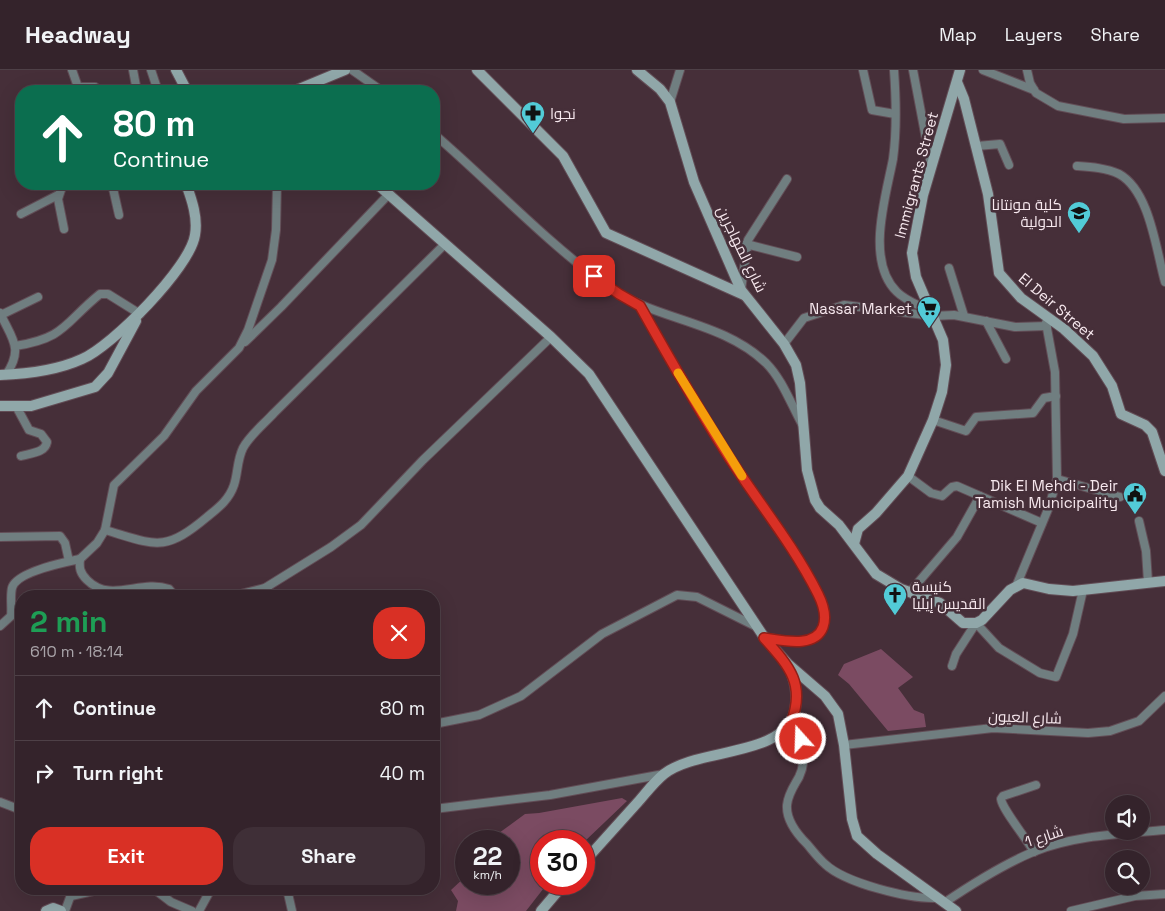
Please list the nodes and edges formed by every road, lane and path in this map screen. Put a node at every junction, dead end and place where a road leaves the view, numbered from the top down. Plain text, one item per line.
1 (72, 70) edge
2 (133, 70) edge
3 (151, 70) edge
4 (176, 70) edge
5 (345, 70) edge
6 (352, 70) edge
7 (477, 70) edge
8 (637, 70) edge
9 (680, 70) edge
10 (863, 70) edge
11 (894, 70) edge
12 (913, 70) edge
13 (960, 70) edge
14 (983, 70) edge
15 (1029, 70) edge
16 (957, 82) junction
17 (77, 85) edge
18 (136, 85) edge
19 (156, 85) edge
20 (184, 85) edge
21 (309, 85) edge
22 (373, 85) edge
23 (1034, 90) junction
24 (670, 102) junction
25 (895, 114) junction
26 (1165, 118) edge
27 (440, 139) edge
28 (977, 146) junction
29 (1009, 165) dead end
30 (1077, 166) dead end
31 (932, 167) junction
32 (787, 180) dead end
33 (60, 190) edge
34 (113, 190) edge
35 (188, 190) edge
36 (277, 190) edge
37 (383, 190) edge
38 (58, 195) junction
39 (388, 195) junction
40 (21, 214) dead end
41 (119, 215) dead end
42 (64, 228) dead end
43 (445, 244) junction
44 (746, 244) junction
45 (796, 257) dead end
46 (949, 268) dead end
47 (1165, 282) edge
48 (742, 292) junction
49 (38, 297) dead end
50 (640, 306) junction
51 (931, 313) junction
52 (0, 314) edge
53 (139, 315) junction
54 (1044, 315) junction
55 (964, 316) junction
56 (986, 321) junction
57 (1047, 326) junction
58 (551, 337) junction
59 (784, 344) junction
60 (15, 346) junction
61 (239, 348) junction
62 (1006, 359) dead end
63 (3, 375) edge
64 (1056, 396) junction
65 (0, 406) edge
66 (16, 406) junction
67 (933, 420) junction
68 (805, 430) junction
69 (21, 456) dead end
70 (1165, 471) edge
71 (908, 476) junction
72 (1057, 479) junction
73 (980, 496) junction
74 (1120, 497) dead end
75 (1140, 521) dead end
76 (1042, 523) junction
77 (839, 525) junction
78 (860, 527) junction
79 (104, 530) junction
80 (0, 537) edge
81 (854, 544) junction
82 (80, 559) junction
83 (69, 561) junction
84 (1165, 581) edge
85 (1148, 582) junction
86 (1017, 584) junction
87 (265, 588) junction
88 (101, 590) edge
89 (127, 590) edge
90 (170, 590) edge
91 (257, 590) edge
92 (267, 590) edge
93 (1083, 590) junction
94 (910, 592) junction
95 (976, 623) junction
96 (0, 626) edge
97 (755, 626) junction
98 (764, 638) junction
99 (788, 664) junction
100 (952, 666) dead end
101 (1165, 696) edge
102 (440, 723) edge
103 (791, 723) junction
104 (844, 745) junction
105 (664, 774) junction
106 (1036, 785) dead end
107 (0, 802) edge
108 (15, 808) edge
109 (440, 808) edge
110 (1165, 830) edge
111 (595, 850) edge
112 (1034, 852) junction
113 (1165, 894) edge
114 (71, 895) edge
115 (162, 895) edge
116 (208, 895) edge
117 (288, 895) edge
118 (555, 895) edge
119 (940, 901) junction
120 (46, 911) edge
121 (63, 911) edge
122 (192, 911) edge
123 (199, 911) edge
124 (292, 911) edge
125 (541, 911) edge
126 (956, 911) edge
127 (1071, 911) edge

1 - 17 street
2 - 18 street
3 - 19 street
4 - 20 street
5 - 21 street
6 - 22 street
7 - 48 street
8 - 24 street, شارع المهاجرين
9 - 24 street
10 - 25 street
11 - 25 street
12 - 31 street
13 - 16 street, Immigrants Street
14 - 23 street
15 - 23 street
16 - 28 street, El Deir Street
16 - 31 street, Immigrants Street
23 - 26 street
24 - 48 street, شارع المهاجرين
25 - 51 street
27 - 50 street
28 - 29 street
28 - 54 street, El Deir Street
30 - 47 street
31 - 51 street, Immigrants Street
32 - 44 street
33 - 38 street
34 - 41 street
35 - 53 street
36 - 61 street
37 - 39 street
38 - 40 street
38 - 42 street
39 - 43 street
39 - 61 street
43 - 58 street
43 - 79 street
44 - 45 street
44 - 48 street
46 - 55 street
48 - 59 street, شارع المهاجرين
49 - 52 street
50 - 68 street
50 - 98 street
51 - 55 street
51 - 59 street
51 - 67 street, Immigrants Street
52 - 60 street
53 - 60 street
53 - 63 street
53 - 66 street
54 - 57 street
54 - 70 street, El Deir Street
55 - 56 street
56 - 57 street
56 - 62 street
57 - 64 street
58 - 87 street
58 - 97 street
59 - 68 street, شارع المهاجرين
60 - 63 street
61 - 79 street
64 - 67 street
64 - 72 street
65 - 66 street
66 - 69 street
67 - 71 street, Immigrants Street
68 - 77 street, شارع المهاجرين
71 - 73 street
71 - 78 street, Immigrants Street
72 - 74 street
72 - 76 street
73 - 76 street
73 - 94 street
75 - 85 street
76 - 86 street
77 - 78 street
77 - 81 street, شارع المهاجرين
78 - 81 street
79 - 82 street
80 - 83 street
81 - 94 street, شارع المهاجرين
82 - 83 street
82 - 88 street
83 - 96 street
84 - 85 street
85 - 93 street
86 - 93 street
86 - 95 street
87 - 91 street
87 - 92 street
89 - 90 street
93 - 95 street
94 - 95 street, شارع المهاجرين
95 - 100 street
97 - 98 street
97 - 102 street
98 - 99 street
99 - 103 street
99 - 104 street
101 - 104 street, شارع العيون
103 - 105 street
103 - 119 street
104 - 119 street
105 - 109 street
105 - 111 street
106 - 112 street
107 - 108 street
110 - 112 street, شارع 1
112 - 119 street, شارع 1
113 - 127 street
114 - 121 street
115 - 122 street
116 - 123 street
117 - 124 street
118 - 125 street
119 - 126 street
120 - 121 street

